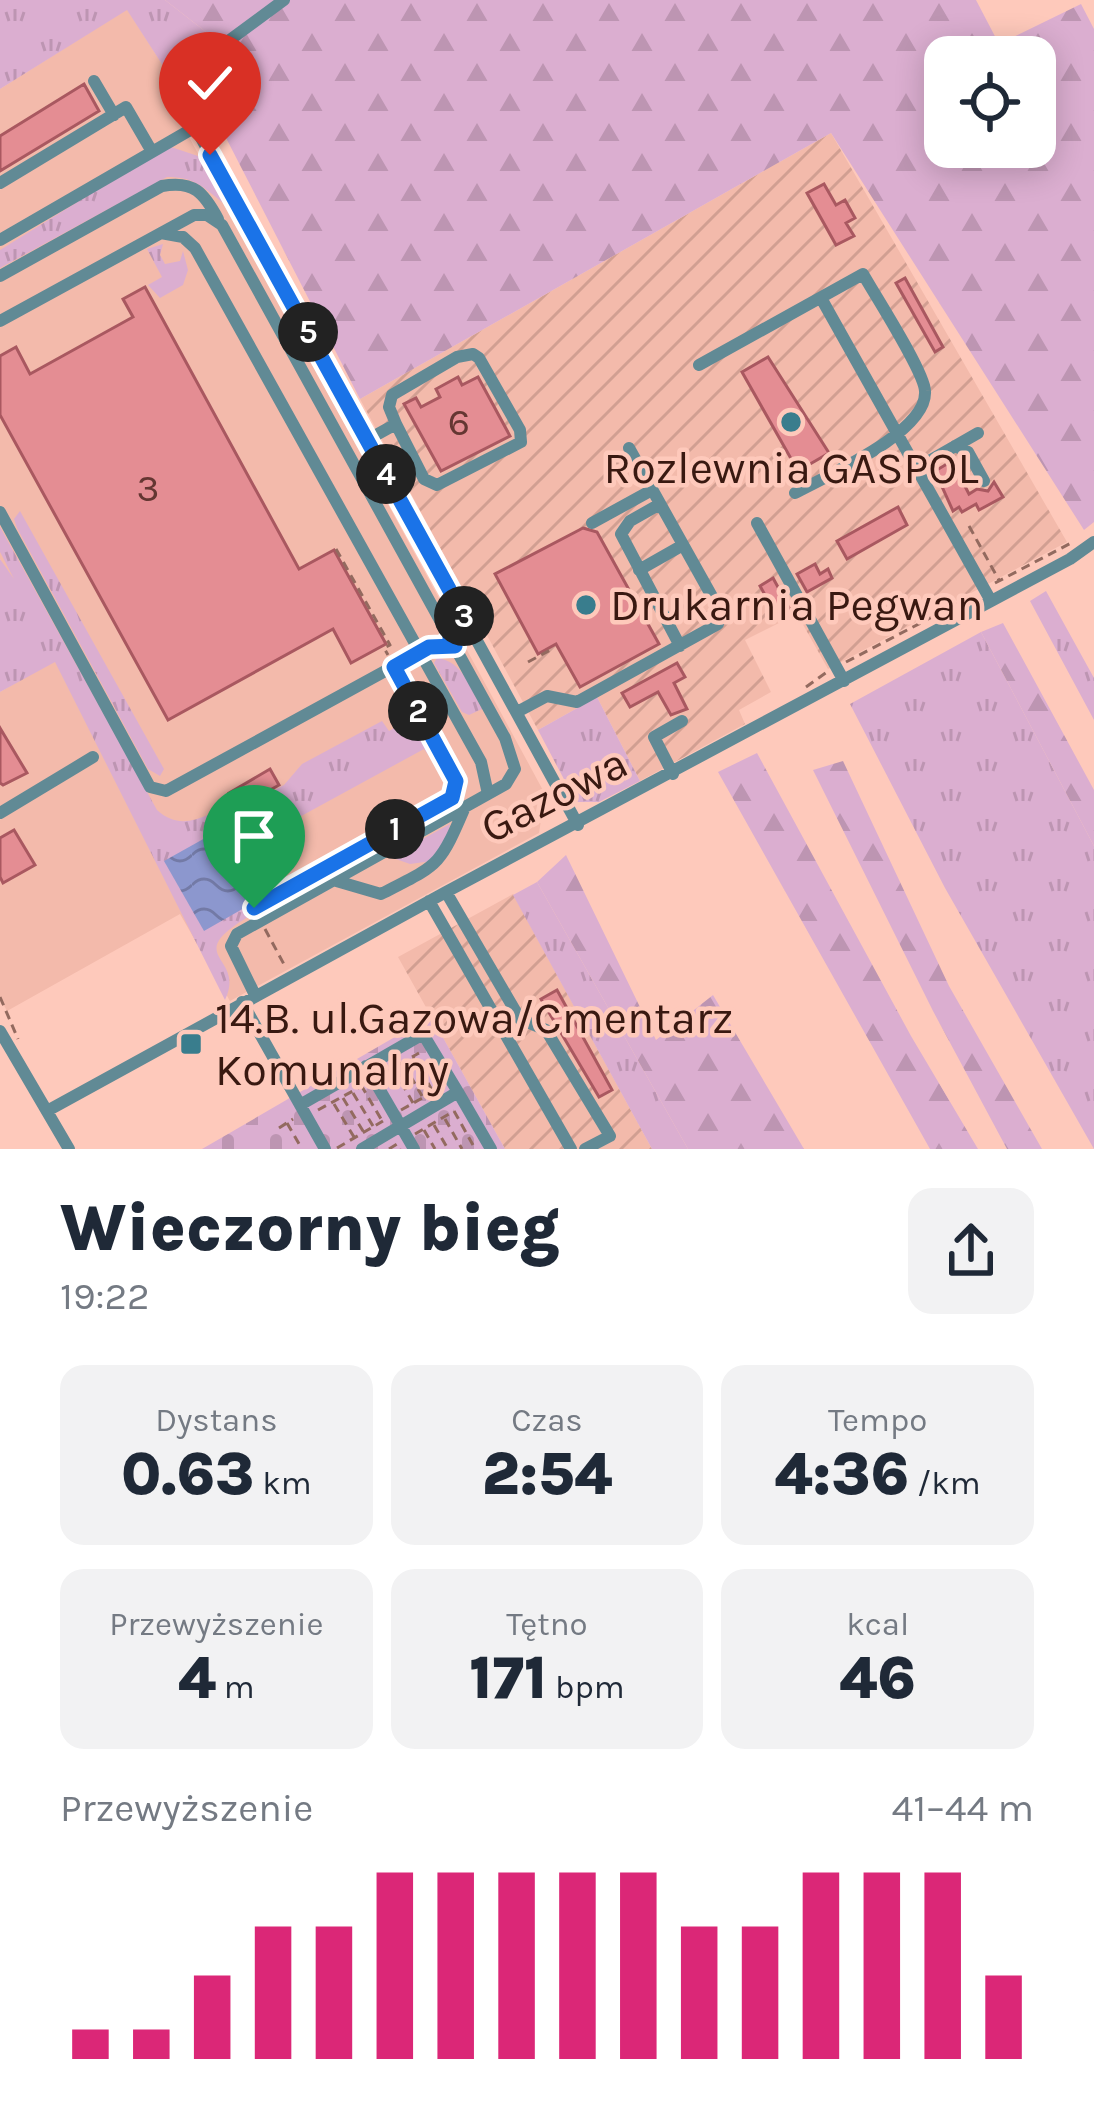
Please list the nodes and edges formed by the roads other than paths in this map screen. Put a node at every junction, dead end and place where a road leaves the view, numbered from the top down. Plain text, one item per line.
1 (284, 0) edge
2 (94, 81) dead end
3 (114, 115) junction
4 (197, 126) junction
5 (151, 150) junction
6 (0, 183) edge
7 (222, 225) junction
8 (160, 233) junction
9 (2, 234) edge
10 (0, 276) edge
11 (821, 298) junction
12 (0, 321) edge
13 (699, 365) dead end
14 (396, 424) junction
15 (978, 433) dead end
16 (898, 435) junction
17 (367, 440) junction
18 (955, 446) junction
19 (629, 448) dead end
20 (916, 468) junction
21 (984, 481) dead end
22 (652, 490) junction
23 (795, 493) dead end
24 (660, 504) junction
25 (0, 512) edge
26 (592, 523) dead end
27 (757, 523) dead end
28 (1094, 542) edge
29 (683, 545) junction
30 (639, 570) junction
31 (992, 601) junction
32 (470, 627) junction
33 (452, 642) junction
34 (680, 646) junction
35 (418, 653) junction
36 (844, 681) junction
37 (517, 712) junction
38 (682, 721) dead end
39 (92, 757) dead end
40 (674, 773) junction
41 (488, 794) junction
42 (465, 807) junction
43 (0, 813) edge
44 (578, 825) junction
45 (333, 880) junction
46 (446, 892) junction
47 (429, 901) junction
48 (248, 999) junction
49 (0, 1031) edge
50 (360, 1070) junction
51 (459, 1103) junction
52 (306, 1110) junction
53 (47, 1111) junction
54 (400, 1125) junction
55 (414, 1142) edge
56 (359, 1145) edge
57 (385, 1145) edge
58 (69, 1149) edge
59 (325, 1149) edge
60 (491, 1149) edge
61 (571, 1149) edge
62 (585, 1149) edge

1 - 4 street
2 - 3 street
3 - 5 street
3 - 6 street
4 - 5 street
4 - 17 street
5 - 9 street
7 - 8 street
7 - 10 street
7 - 33 street
8 - 12 street
8 - 35 street
11 - 13 street
11 - 16 street
11 - 16 street
14 - 14 street
14 - 17 street
15 - 18 street
16 - 20 street
16 - 23 street
17 - 32 street
18 - 20 street
18 - 21 street
19 - 22 street
20 - 31 street
22 - 24 street
22 - 26 street
24 - 29 street
24 - 30 street
25 - 35 street
27 - 36 street
28 - 31 street, Gazowa
29 - 30 street
29 - 34 street
30 - 34 street
31 - 36 street, Gazowa
32 - 33 street
32 - 37 street
33 - 35 street
33 - 41 street
34 - 37 street
35 - 41 street
36 - 40 street, Gazowa
37 - 44 street
38 - 40 street
39 - 43 street
40 - 44 street, Gazowa
41 - 42 street
42 - 45 street
42 - 45 street
44 - 46 street, Gazowa
45 - 48 street
46 - 47 street, Gazowa
46 - 62 street
47 - 48 street, Gazowa
47 - 61 street
48 - 52 street
48 - 53 street, Gazowa
49 - 53 street
50 - 51 street
50 - 52 street
50 - 54 street
51 - 54 street
51 - 60 street
52 - 59 street
53 - 58 street
54 - 55 street
54 - 57 street
56 - 57 street

